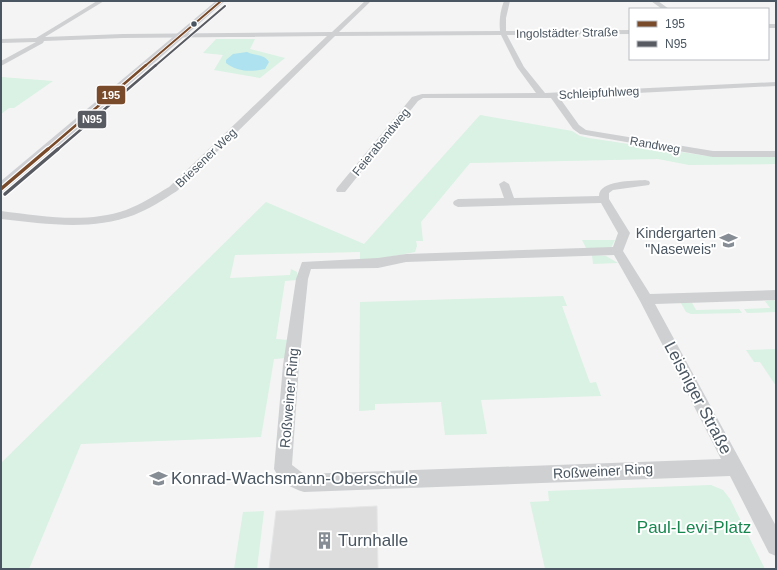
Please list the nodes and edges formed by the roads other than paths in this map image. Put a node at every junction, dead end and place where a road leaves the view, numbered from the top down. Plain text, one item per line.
1 (101, 1) edge
2 (221, 1) edge
3 (368, 1) edge
4 (507, 1) edge
5 (654, 1) edge
6 (664, 8) edge
7 (629, 32) edge
8 (503, 34) junction
9 (332, 35) junction
10 (180, 36) junction
11 (36, 39) junction
12 (46, 39) junction
13 (1, 41) edge
14 (30, 47) junction
15 (1, 64) edge
16 (776, 84) edge
17 (422, 85) dead end
18 (553, 95) junction
19 (422, 96) junction
20 (543, 96) junction
21 (776, 154) edge
22 (645, 183) dead end
23 (504, 184) dead end
24 (1, 189) edge
25 (341, 190) dead end
26 (604, 199) junction
27 (510, 201) junction
28 (458, 203) dead end
29 (1, 215) edge
30 (617, 251) junction
31 (776, 295) edge
32 (646, 299) junction
33 (734, 467) junction
34 (776, 546) edge

1 - 11 street
2 - 10 main road
3 - 9 street, Briesener Weg
4 - 8 street
5 - 6 street
7 - 8 street, Ingolstädter Straße
8 - 9 street, Ingolstädter Straße
8 - 20 street
9 - 10 street, Ingolstädter Straße
9 - 29 street, Briesener Weg
10 - 12 street, Ingolstädter Straße
10 - 24 main road
11 - 12 street, Ingolstädter Straße
11 - 13 street, Ingolstädter Straße
11 - 14 street
12 - 14 street
14 - 15 street
16 - 18 street, Schleipfuhlweg
17 - 19 street
18 - 20 street, Schleipfuhlweg
18 - 21 street, Randweg
19 - 20 street, Schleipfuhlweg
19 - 25 street, Feierabendweg
22 - 26 street
23 - 27 street
26 - 27 street
26 - 30 street
27 - 28 street
30 - 32 street, Leisniger Straße
30 - 33 street, Roßweiner Ring
31 - 32 street
32 - 33 street, Leisniger Straße
33 - 34 street, Leisniger Straße

